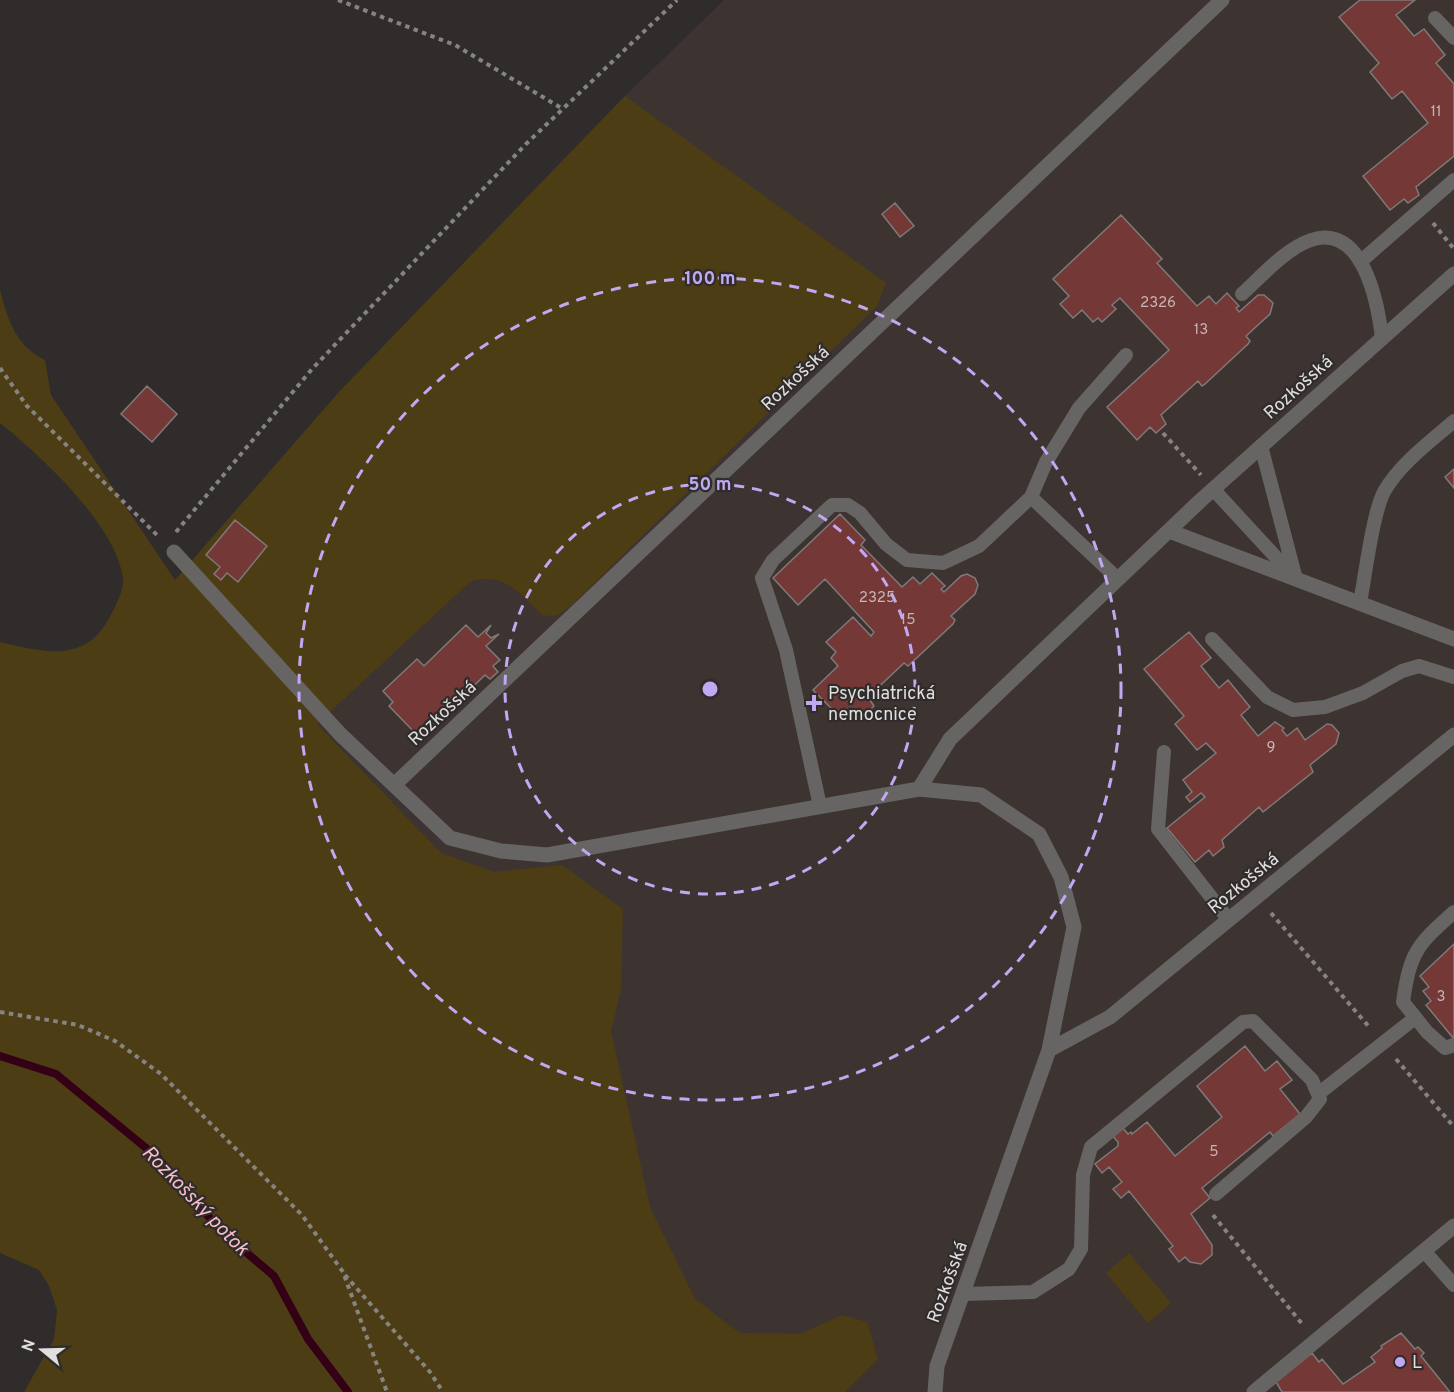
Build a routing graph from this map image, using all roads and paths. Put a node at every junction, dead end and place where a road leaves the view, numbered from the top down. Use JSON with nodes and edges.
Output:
{"nodes":[{"id":1,"x":339,"y":0,"type":"edge"},
{"id":2,"x":677,"y":0,"type":"edge"},
{"id":3,"x":1222,"y":0,"type":"edge"},
{"id":4,"x":1435,"y":18,"type":"dead end"},
{"id":5,"x":1454,"y":38,"type":"edge"},
{"id":6,"x":563,"y":109,"type":"junction"},
{"id":7,"x":1454,"y":180,"type":"edge"},
{"id":8,"x":1421,"y":208,"type":"junction"},
{"id":9,"x":1454,"y":249,"type":"edge"},
{"id":10,"x":1360,"y":262,"type":"junction"},
{"id":11,"x":1454,"y":274,"type":"edge"},
{"id":12,"x":1242,"y":294,"type":"dead end"},
{"id":13,"x":1382,"y":338,"type":"junction"},
{"id":14,"x":1126,"y":355,"type":"dead end"},
{"id":15,"x":0,"y":368,"type":"edge"},
{"id":16,"x":1454,"y":421,"type":"edge"},
{"id":17,"x":1163,"y":433,"type":"dead end"},
{"id":18,"x":1261,"y":446,"type":"junction"},
{"id":19,"x":1213,"y":489,"type":"junction"},
{"id":20,"x":1031,"y":497,"type":"junction"},
{"id":21,"x":1169,"y":531,"type":"junction"},
{"id":22,"x":170,"y":548,"type":"junction"},
{"id":23,"x":1118,"y":579,"type":"junction"},
{"id":24,"x":1296,"y":579,"type":"junction"},
{"id":25,"x":1360,"y":603,"type":"junction"},
{"id":26,"x":1212,"y":639,"type":"dead end"},
{"id":27,"x":1454,"y":639,"type":"edge"},
{"id":28,"x":1454,"y":676,"type":"edge"},
{"id":29,"x":1454,"y":735,"type":"edge"},
{"id":30,"x":1164,"y":752,"type":"dead end"},
{"id":31,"x":394,"y":785,"type":"junction"},
{"id":32,"x":919,"y":789,"type":"junction"},
{"id":33,"x":820,"y":806,"type":"junction"},
{"id":34,"x":1257,"y":896,"type":"junction"},
{"id":35,"x":1454,"y":912,"type":"edge"},
{"id":36,"x":1229,"y":920,"type":"junction"},
{"id":37,"x":0,"y":1012,"type":"edge"},
{"id":38,"x":1415,"y":1018,"type":"junction"},
{"id":39,"x":1383,"y":1044,"type":"junction"},
{"id":40,"x":1454,"y":1046,"type":"edge"},
{"id":41,"x":1049,"y":1050,"type":"junction"},
{"id":42,"x":1318,"y":1094,"type":"junction"},
{"id":43,"x":1454,"y":1127,"type":"edge"},
{"id":44,"x":1216,"y":1194,"type":"joint"},
{"id":45,"x":1454,"y":1226,"type":"edge"},
{"id":46,"x":1424,"y":1251,"type":"junction"},
{"id":47,"x":343,"y":1272,"type":"junction"},
{"id":48,"x":1452,"y":1279,"type":"edge"},
{"id":49,"x":963,"y":1293,"type":"junction"},
{"id":50,"x":1316,"y":1341,"type":"junction"},
{"id":51,"x":387,"y":1392,"type":"edge"},
{"id":52,"x":443,"y":1392,"type":"edge"},
{"id":53,"x":935,"y":1392,"type":"edge"},
{"id":54,"x":1254,"y":1392,"type":"edge"}],
"edges":[{"from":1,"to":6,"type":"path"},
{"from":2,"to":6,"type":"path"},
{"from":3,"to":31,"type":"street","name":"Rozkošská"},
{"from":4,"to":5,"type":"lane"},
{"from":6,"to":22,"type":"path"},
{"from":7,"to":8,"type":"lane"},
{"from":8,"to":9,"type":"path"},
{"from":8,"to":10,"type":"lane"},
{"from":10,"to":12,"type":"lane"},
{"from":10,"to":13,"type":"lane"},
{"from":11,"to":13,"type":"street","name":"Rozkošská"},
{"from":13,"to":18,"type":"street","name":"Rozkošská"},
{"from":14,"to":20,"type":"lane"},
{"from":15,"to":22,"type":"path"},
{"from":16,"to":25,"type":"lane"},
{"from":17,"to":19,"type":"path"},
{"from":18,"to":19,"type":"street","name":"Rozkošská"},
{"from":18,"to":24,"type":"lane"},
{"from":19,"to":21,"type":"street","name":"Rozkošská"},
{"from":19,"to":24,"type":"lane"},
{"from":20,"to":23,"type":"lane"},
{"from":20,"to":33,"type":"lane"},
{"from":21,"to":23,"type":"street","name":"Rozkošská"},
{"from":21,"to":24,"type":"street"},
{"from":22,"to":31,"type":"street","name":"Rozkošská"},
{"from":23,"to":32,"type":"street","name":"Rozkošská"},
{"from":24,"to":25,"type":"street"},
{"from":25,"to":27,"type":"street"},
{"from":26,"to":28,"type":"lane"},
{"from":29,"to":34,"type":"street","name":"Rozkošská"},
{"from":30,"to":36,"type":"lane"},
{"from":31,"to":33,"type":"street","name":"Rozkošská"},
{"from":32,"to":33,"type":"street","name":"Rozkošská"},
{"from":32,"to":41,"type":"street","name":"Rozkošská"},
{"from":34,"to":36,"type":"street","name":"Rozkošská"},
{"from":34,"to":39,"type":"path"},
{"from":35,"to":38,"type":"lane"},
{"from":36,"to":41,"type":"street","name":"Rozkošská"},
{"from":37,"to":47,"type":"path"},
{"from":38,"to":39,"type":"lane"},
{"from":38,"to":40,"type":"lane"},
{"from":39,"to":42,"type":"lane"},
{"from":39,"to":43,"type":"path"},
{"from":41,"to":49,"type":"street","name":"Rozkošská"},
{"from":42,"to":44,"type":"lane"},
{"from":42,"to":49,"type":"lane"},
{"from":44,"to":50,"type":"path"},
{"from":45,"to":46,"type":"street"},
{"from":46,"to":48,"type":"lane"},
{"from":46,"to":50,"type":"street"},
{"from":47,"to":51,"type":"path"},
{"from":47,"to":52,"type":"path"},
{"from":49,"to":53,"type":"street","name":"Rozkošská"},
{"from":50,"to":54,"type":"street"}]}
